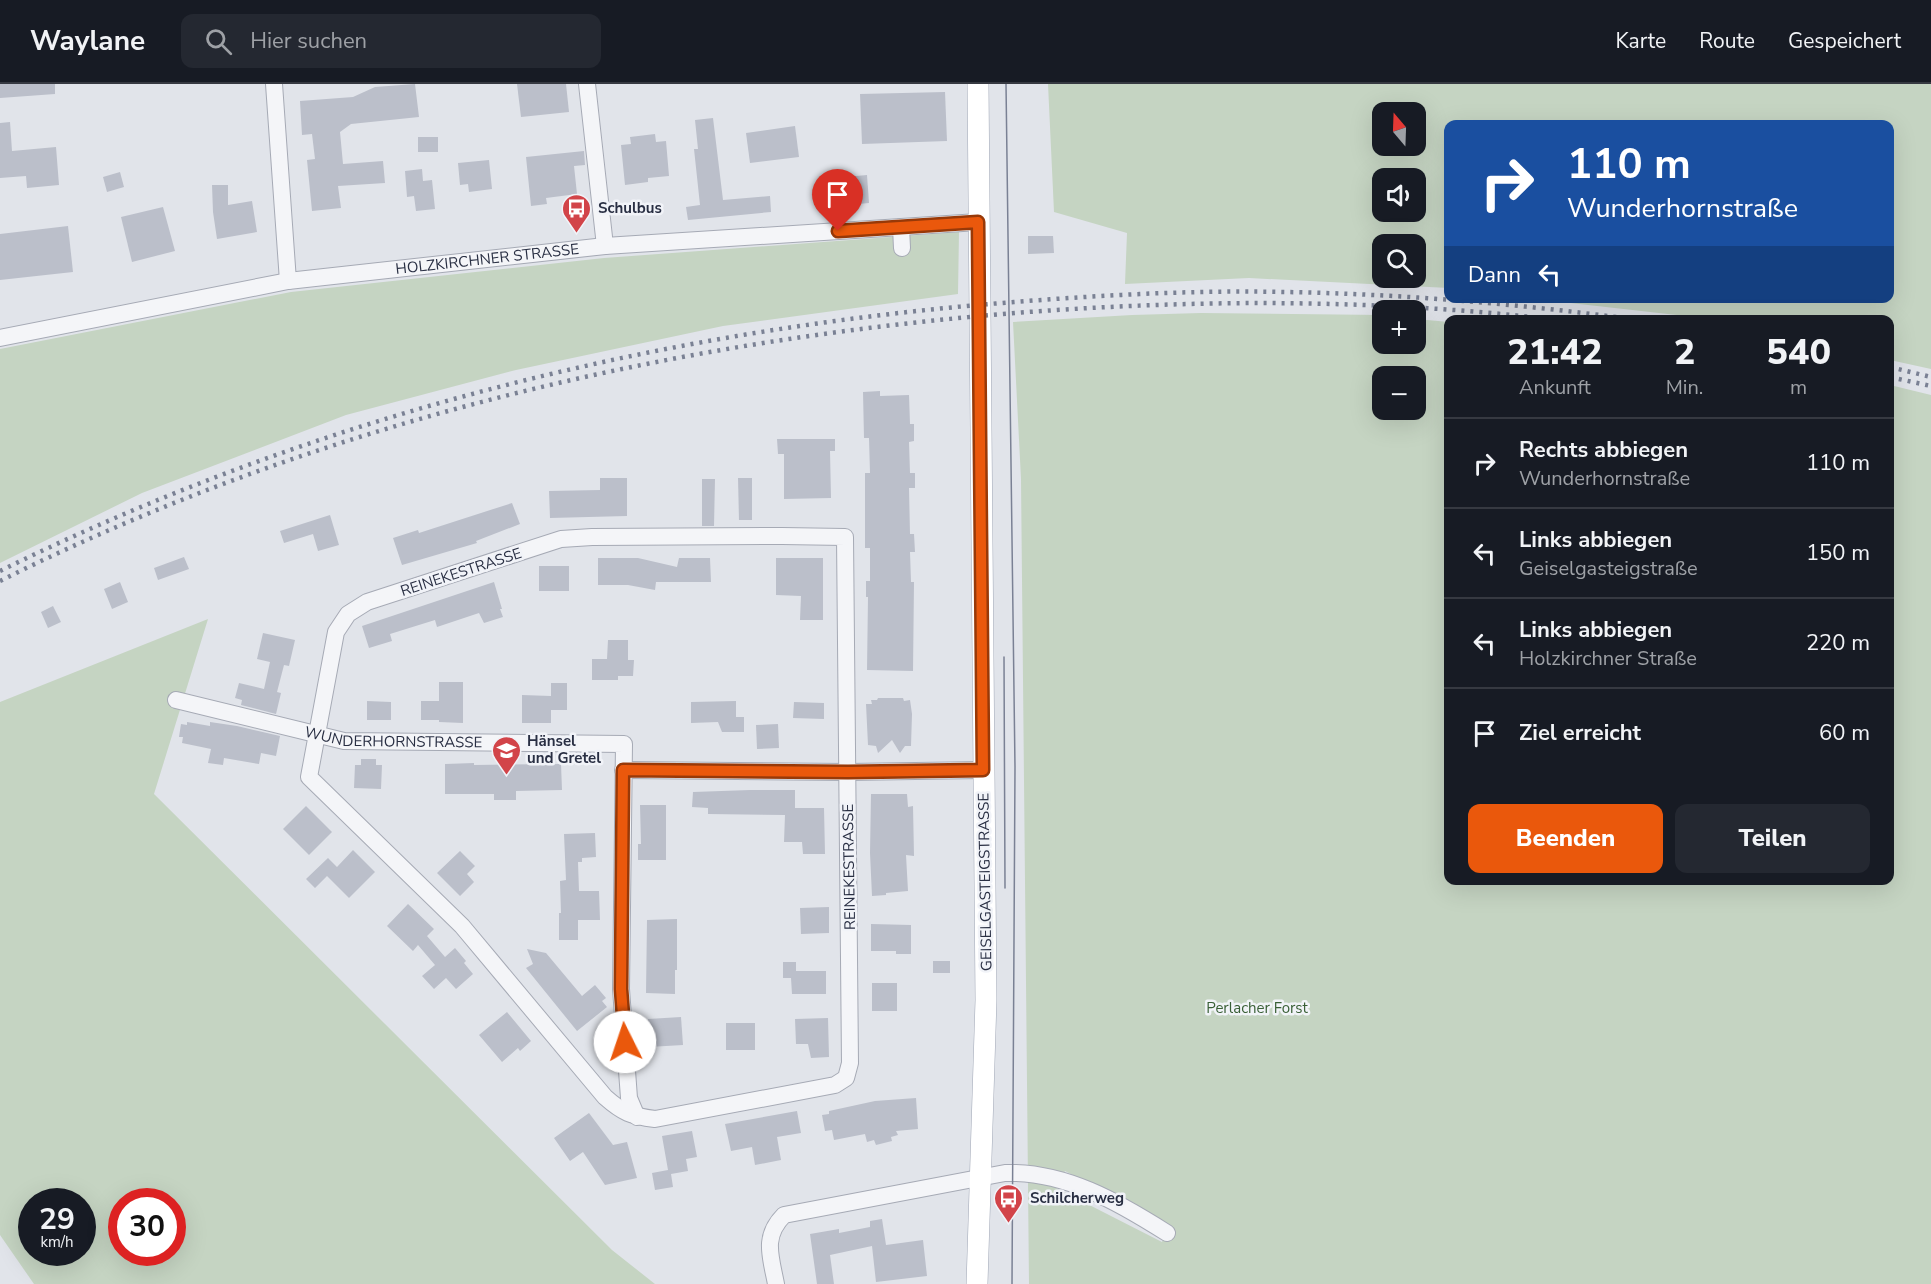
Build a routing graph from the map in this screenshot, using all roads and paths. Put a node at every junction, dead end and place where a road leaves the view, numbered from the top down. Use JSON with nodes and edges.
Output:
{"nodes":[{"id":1,"x":274,"y":84,"type":"edge"},
{"id":2,"x":588,"y":84,"type":"edge"},
{"id":3,"x":978,"y":84,"type":"edge"},
{"id":4,"x":978,"y":222,"type":"junction"},
{"id":5,"x":901,"y":227,"type":"junction"},
{"id":6,"x":605,"y":246,"type":"junction"},
{"id":7,"x":902,"y":249,"type":"dead end"},
{"id":8,"x":288,"y":281,"type":"junction"},
{"id":9,"x":0,"y":338,"type":"edge"},
{"id":10,"x":176,"y":700,"type":"dead end"},
{"id":11,"x":317,"y":735,"type":"junction"},
{"id":12,"x":623,"y":770,"type":"junction"},
{"id":13,"x":983,"y":770,"type":"junction"},
{"id":14,"x":848,"y":772,"type":"junction"},
{"id":15,"x":638,"y":1117,"type":"junction"},
{"id":16,"x":981,"y":1177,"type":"junction"},
{"id":17,"x":1167,"y":1233,"type":"dead end"},
{"id":18,"x":776,"y":1284,"type":"edge"},
{"id":19,"x":977,"y":1284,"type":"edge"}],
"edges":[{"from":1,"to":8,"type":"street"},
{"from":2,"to":6,"type":"street"},
{"from":3,"to":4,"type":"main road","name":"GEISELGASTEIGSTRASSE"},
{"from":4,"to":5,"type":"street","name":"HOLZKIRCHNER STRASSE"},
{"from":4,"to":13,"type":"main road","name":"GEISELGASTEIGSTRASSE"},
{"from":5,"to":6,"type":"street","name":"HOLZKIRCHNER STRASSE"},
{"from":5,"to":7,"type":"street"},
{"from":6,"to":8,"type":"street","name":"HOLZKIRCHNER STRASSE"},
{"from":8,"to":9,"type":"street","name":"HOLZKIRCHNER STRASSE"},
{"from":10,"to":11,"type":"street","name":"WUNDERHORNSTRASSE"},
{"from":11,"to":12,"type":"street","name":"WUNDERHORNSTRASSE"},
{"from":11,"to":14,"type":"street","name":"REINEKESTRASSE"},
{"from":11,"to":15,"type":"street","name":"REINEKESTRASSE"},
{"from":12,"to":14,"type":"street"},
{"from":12,"to":15,"type":"street"},
{"from":13,"to":14,"type":"street"},
{"from":13,"to":16,"type":"main road","name":"GEISELGASTEIGSTRASSE"},
{"from":14,"to":15,"type":"street","name":"REINEKESTRASSE"},
{"from":16,"to":17,"type":"street"},
{"from":16,"to":18,"type":"street"},
{"from":16,"to":19,"type":"main road","name":"GEISELGASTEIGSTRASSE"}]}
